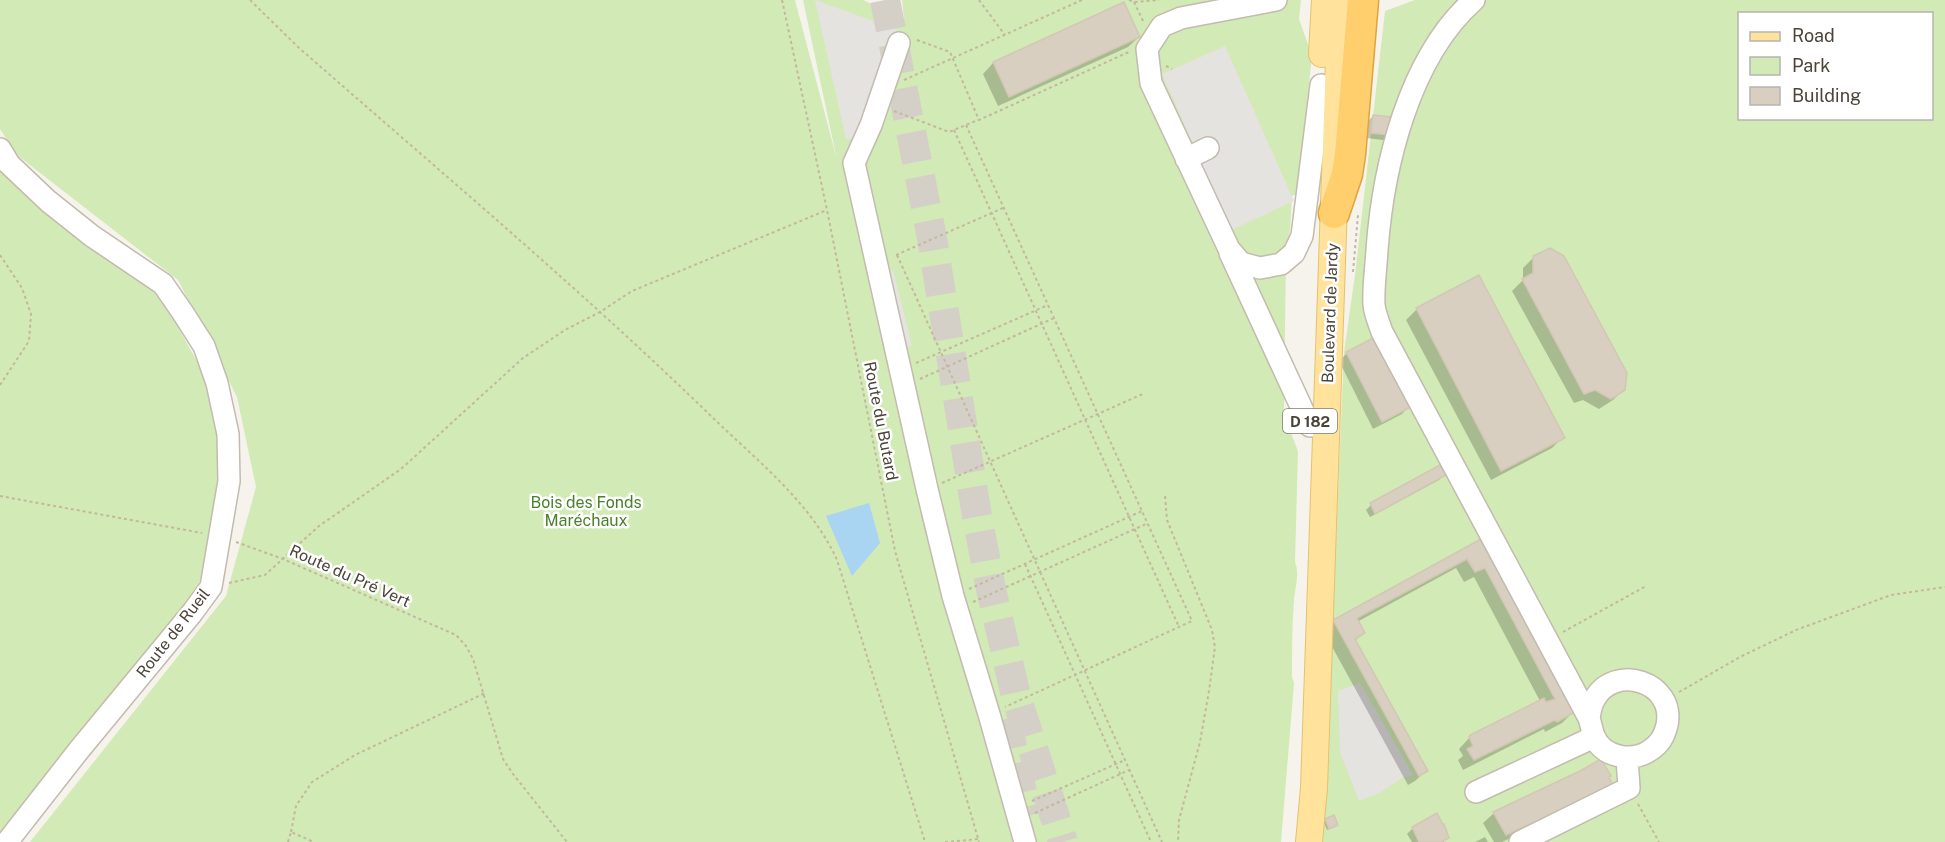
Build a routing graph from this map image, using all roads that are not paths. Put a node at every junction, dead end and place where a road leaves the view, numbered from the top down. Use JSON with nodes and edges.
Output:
{"nodes":[{"id":1,"x":1276,"y":0,"type":"edge"},
{"id":2,"x":1325,"y":0,"type":"edge"},
{"id":3,"x":1343,"y":0,"type":"edge"},
{"id":4,"x":1363,"y":0,"type":"edge"},
{"id":5,"x":1474,"y":0,"type":"edge"},
{"id":6,"x":1340,"y":29,"type":"junction"},
{"id":7,"x":899,"y":43,"type":"road end"},
{"id":8,"x":1357,"y":64,"type":"junction"},
{"id":9,"x":1321,"y":85,"type":"junction"},
{"id":10,"x":1208,"y":148,"type":"dead end"},
{"id":11,"x":0,"y":150,"type":"edge"},
{"id":12,"x":1186,"y":159,"type":"junction"},
{"id":13,"x":1334,"y":213,"type":"junction"},
{"id":14,"x":1235,"y":256,"type":"junction"},
{"id":15,"x":1310,"y":426,"type":"junction"},
{"id":16,"x":1592,"y":728,"type":"junction"},
{"id":17,"x":1627,"y":758,"type":"junction"},
{"id":18,"x":1476,"y":792,"type":"dead end"},
{"id":19,"x":1308,"y":840,"type":"edge"},
{"id":20,"x":7,"y":842,"type":"edge"},
{"id":21,"x":1024,"y":842,"type":"edge"},
{"id":22,"x":1520,"y":842,"type":"edge"}],
"edges":[{"from":1,"to":12,"type":"street"},
{"from":2,"to":9,"type":"main road","name":"Boulevard de Jardy","number":"D 182"},
{"from":3,"to":6,"type":"main road","name":"Boulevard de Jardy","number":"D 182"},
{"from":4,"to":8,"type":"highway"},
{"from":5,"to":16,"type":"street"},
{"from":6,"to":8,"type":"street"},
{"from":6,"to":13,"type":"main road","name":"Boulevard de Jardy","number":"D 182"},
{"from":7,"to":21,"type":"street"},
{"from":8,"to":13,"type":"highway"},
{"from":9,"to":14,"type":"street"},
{"from":9,"to":15,"type":"main road","name":"Boulevard de Jardy","number":"D 182"},
{"from":10,"to":12,"type":"street"},
{"from":11,"to":20,"type":"street","name":"Route de Rueil"},
{"from":12,"to":14,"type":"street"},
{"from":13,"to":19,"type":"main road","name":"Boulevard de Jardy","number":"D 182"},
{"from":14,"to":15,"type":"street"},
{"from":15,"to":19,"type":"main road","name":"Boulevard de Jardy","number":"D 182"},
{"from":16,"to":17,"type":"street"},
{"from":16,"to":17,"type":"street"},
{"from":16,"to":18,"type":"street"},
{"from":17,"to":22,"type":"street"}]}
